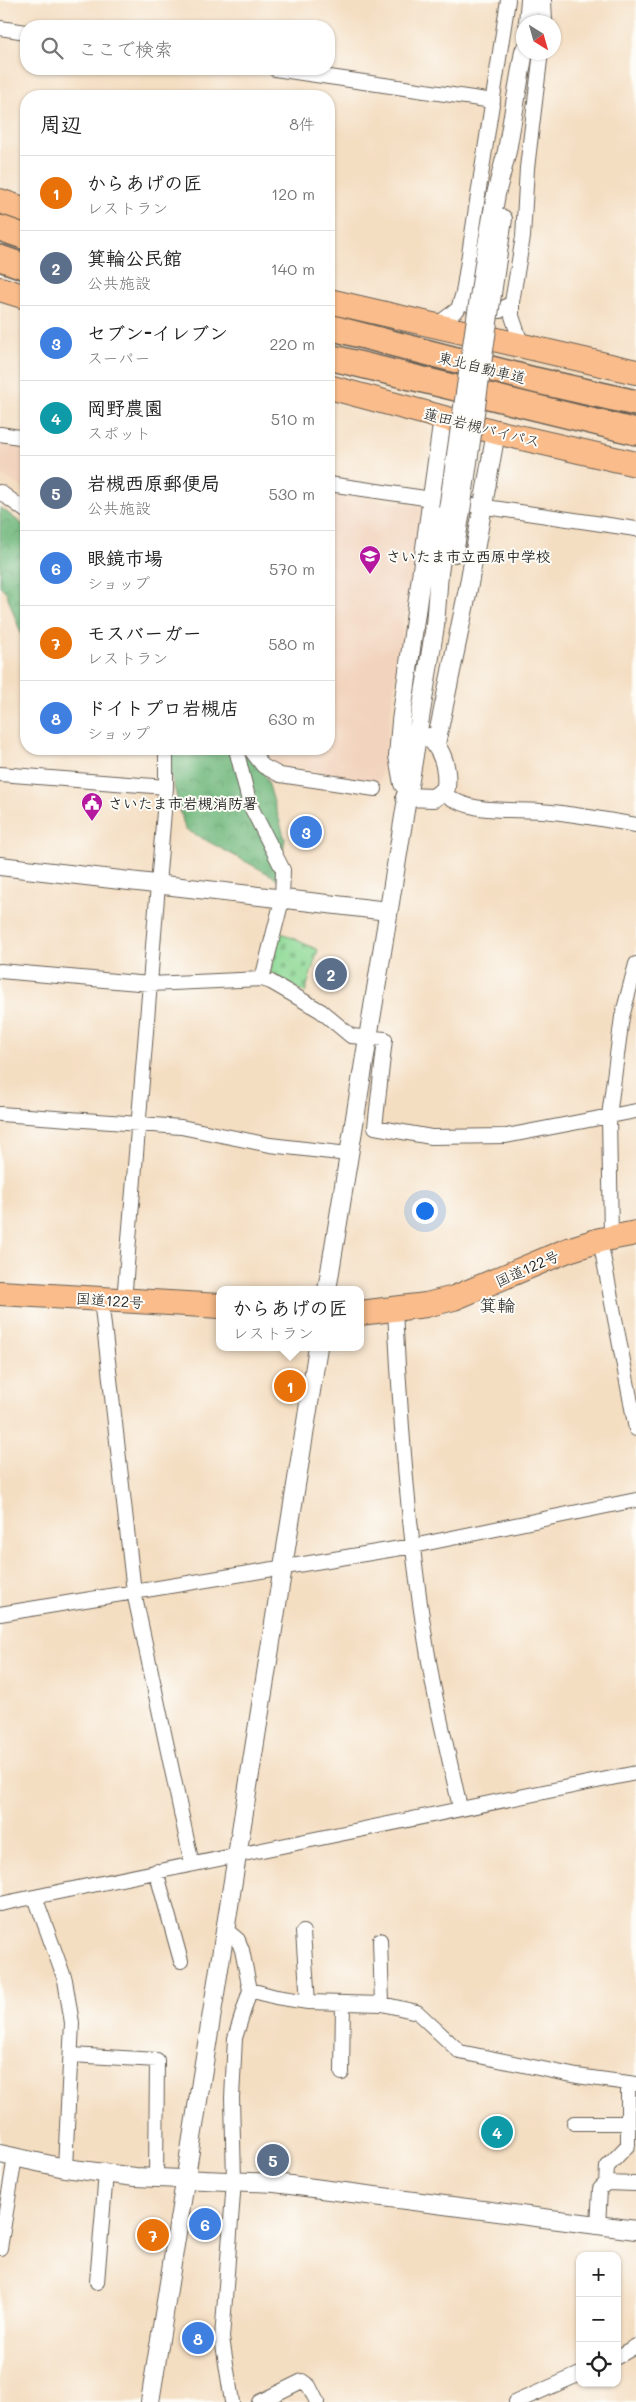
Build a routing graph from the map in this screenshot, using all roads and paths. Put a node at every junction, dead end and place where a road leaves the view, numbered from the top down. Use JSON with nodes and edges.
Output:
{"nodes":[{"id":1,"x":508,"y":0,"type":"edge"},
{"id":2,"x":530,"y":0,"type":"edge"},
{"id":3,"x":544,"y":0,"type":"edge"},
{"id":4,"x":529,"y":15,"type":"edge"},
{"id":5,"x":545,"y":15,"type":"edge"},
{"id":6,"x":0,"y":28,"type":"edge"},
{"id":7,"x":20,"y":31,"type":"edge"},
{"id":8,"x":522,"y":60,"type":"edge"},
{"id":9,"x":540,"y":60,"type":"edge"},
{"id":10,"x":316,"y":75,"type":"edge"},
{"id":11,"x":493,"y":101,"type":"junction"},
{"id":12,"x":0,"y":201,"type":"edge"},
{"id":13,"x":20,"y":208,"type":"edge"},
{"id":14,"x":0,"y":228,"type":"edge"},
{"id":15,"x":20,"y":235,"type":"edge"},
{"id":16,"x":0,"y":258,"type":"edge"},
{"id":17,"x":20,"y":265,"type":"edge"},
{"id":18,"x":0,"y":289,"type":"edge"},
{"id":19,"x":462,"y":293,"type":"junction"},
{"id":20,"x":20,"y":295,"type":"edge"},
{"id":21,"x":335,"y":302,"type":"edge"},
{"id":22,"x":512,"y":302,"type":"junction"},
{"id":23,"x":435,"y":326,"type":"junction"},
{"id":24,"x":335,"y":329,"type":"edge"},
{"id":25,"x":522,"y":346,"type":"junction"},
{"id":26,"x":335,"y":358,"type":"edge"},
{"id":27,"x":636,"y":372,"type":"edge"},
{"id":28,"x":335,"y":389,"type":"edge"},
{"id":29,"x":636,"y":403,"type":"edge"},
{"id":30,"x":444,"y":418,"type":"junction"},
{"id":31,"x":496,"y":432,"type":"junction"},
{"id":32,"x":636,"y":432,"type":"edge"},
{"id":33,"x":0,"y":434,"type":"edge"},
{"id":34,"x":20,"y":437,"type":"edge"},
{"id":35,"x":636,"y":464,"type":"edge"},
{"id":36,"x":335,"y":485,"type":"edge"},
{"id":37,"x":0,"y":492,"type":"edge"},
{"id":38,"x":433,"y":500,"type":"junction"},
{"id":39,"x":20,"y":507,"type":"edge"},
{"id":40,"x":483,"y":508,"type":"junction"},
{"id":41,"x":636,"y":529,"type":"edge"},
{"id":42,"x":417,"y":727,"type":"junction"},
{"id":43,"x":436,"y":744,"type":"junction"},
{"id":44,"x":166,"y":755,"type":"edge"},
{"id":45,"x":238,"y":755,"type":"edge"},
{"id":46,"x":255,"y":755,"type":"edge"},
{"id":47,"x":0,"y":774,"type":"edge"},
{"id":48,"x":166,"y":787,"type":"junction"},
{"id":49,"x":375,"y":788,"type":"dead end"},
{"id":50,"x":443,"y":793,"type":"junction"},
{"id":51,"x":405,"y":797,"type":"junction"},
{"id":52,"x":636,"y":825,"type":"edge"},
{"id":53,"x":0,"y":866,"type":"edge"},
{"id":54,"x":158,"y":885,"type":"junction"},
{"id":55,"x":282,"y":900,"type":"junction"},
{"id":56,"x":388,"y":910,"type":"junction"},
{"id":57,"x":636,"y":964,"type":"edge"},
{"id":58,"x":0,"y":971,"type":"edge"},
{"id":59,"x":262,"y":979,"type":"junction"},
{"id":60,"x":150,"y":984,"type":"junction"},
{"id":61,"x":367,"y":1038,"type":"junction"},
{"id":62,"x":636,"y":1111,"type":"edge"},
{"id":63,"x":0,"y":1114,"type":"edge"},
{"id":64,"x":609,"y":1116,"type":"junction"},
{"id":65,"x":140,"y":1125,"type":"junction"},
{"id":66,"x":348,"y":1154,"type":"junction"},
{"id":67,"x":636,"y":1233,"type":"edge"},
{"id":68,"x":606,"y":1239,"type":"junction"},
{"id":69,"x":328,"y":1286,"type":"edge"},
{"id":70,"x":0,"y":1293,"type":"edge"},
{"id":71,"x":101,"y":1299,"type":"junction"},
{"id":72,"x":124,"y":1301,"type":"junction"},
{"id":73,"x":216,"y":1306,"type":"edge"},
{"id":74,"x":395,"y":1310,"type":"junction"},
{"id":75,"x":364,"y":1313,"type":"edge"},
{"id":76,"x":317,"y":1351,"type":"edge"},
{"id":77,"x":636,"y":1429,"type":"edge"},
{"id":78,"x":636,"y":1500,"type":"edge"},
{"id":79,"x":413,"y":1546,"type":"junction"},
{"id":80,"x":284,"y":1567,"type":"junction"},
{"id":81,"x":134,"y":1592,"type":"junction"},
{"id":82,"x":0,"y":1614,"type":"edge"},
{"id":83,"x":636,"y":1773,"type":"edge"},
{"id":84,"x":460,"y":1808,"type":"junction"},
{"id":85,"x":238,"y":1854,"type":"junction"},
{"id":86,"x":192,"y":1864,"type":"junction"},
{"id":87,"x":156,"y":1871,"type":"junction"},
{"id":88,"x":35,"y":1897,"type":"junction"},
{"id":89,"x":0,"y":1904,"type":"edge"},
{"id":90,"x":226,"y":1930,"type":"junction"},
{"id":91,"x":303,"y":1932,"type":"dead end"},
{"id":92,"x":380,"y":1940,"type":"dead end"},
{"id":93,"x":181,"y":1961,"type":"dead end"},
{"id":94,"x":250,"y":1990,"type":"junction"},
{"id":95,"x":308,"y":2002,"type":"junction"},
{"id":96,"x":343,"y":2003,"type":"junction"},
{"id":97,"x":382,"y":2004,"type":"junction"},
{"id":98,"x":72,"y":2056,"type":"junction"},
{"id":99,"x":342,"y":2073,"type":"dead end"},
{"id":100,"x":632,"y":2084,"type":"edge"},
{"id":101,"x":628,"y":2122,"type":"junction"},
{"id":102,"x":574,"y":2123,"type":"dead end"},
{"id":103,"x":632,"y":2145,"type":"edge"},
{"id":104,"x":8,"y":2155,"type":"edge"},
{"id":105,"x":65,"y":2168,"type":"junction"},
{"id":106,"x":106,"y":2173,"type":"junction"},
{"id":107,"x":156,"y":2179,"type":"junction"},
{"id":108,"x":184,"y":2180,"type":"junction"},
{"id":109,"x":234,"y":2181,"type":"junction"},
{"id":110,"x":606,"y":2183,"type":"junction"},
{"id":111,"x":636,"y":2184,"type":"edge"},
{"id":112,"x":598,"y":2226,"type":"junction"},
{"id":113,"x":636,"y":2230,"type":"edge"},
{"id":114,"x":0,"y":2248,"type":"edge"},
{"id":115,"x":97,"y":2282,"type":"dead end"},
{"id":116,"x":636,"y":2346,"type":"edge"},
{"id":117,"x":621,"y":2355,"type":"edge"},
{"id":118,"x":576,"y":2376,"type":"edge"},
{"id":119,"x":150,"y":2402,"type":"edge"},
{"id":120,"x":232,"y":2402,"type":"edge"},
{"id":121,"x":259,"y":2402,"type":"edge"},
{"id":122,"x":317,"y":2402,"type":"edge"},
{"id":123,"x":516,"y":2402,"type":"edge"}],
"edges":[{"from":1,"to":11,"type":"street"},
{"from":2,"to":4,"type":"street"},
{"from":3,"to":5,"type":"street"},
{"from":6,"to":7,"type":"street"},
{"from":8,"to":42,"type":"street","bridge":true},
{"from":9,"to":22,"type":"street"},
{"from":10,"to":11,"type":"street"},
{"from":11,"to":19,"type":"street"},
{"from":12,"to":13,"type":"highway"},
{"from":14,"to":15,"type":"highway"},
{"from":16,"to":17,"type":"highway"},
{"from":18,"to":20,"type":"highway"},
{"from":19,"to":22,"type":"street"},
{"from":19,"to":23,"type":"street"},
{"from":21,"to":23,"type":"highway"},
{"from":22,"to":25,"type":"street"},
{"from":23,"to":25,"type":"highway"},
{"from":24,"to":29,"type":"highway","name":"東北自動車道"},
{"from":25,"to":27,"type":"highway"},
{"from":26,"to":32,"type":"highway","name":"東北自動車道"},
{"from":28,"to":30,"type":"highway","name":"蓮田岩槻バイパス"},
{"from":30,"to":31,"type":"highway","name":"蓮田岩槻バイパス"},
{"from":30,"to":38,"type":"street"},
{"from":31,"to":35,"type":"highway","name":"蓮田岩槻バイパス"},
{"from":31,"to":40,"type":"street"},
{"from":33,"to":34,"type":"street"},
{"from":36,"to":38,"type":"street"},
{"from":37,"to":39,"type":"street"},
{"from":38,"to":40,"type":"street"},
{"from":38,"to":51,"type":"street"},
{"from":40,"to":41,"type":"street"},
{"from":40,"to":43,"type":"street"},
{"from":42,"to":43,"type":"street"},
{"from":42,"to":51,"type":"street"},
{"from":43,"to":50,"type":"street"},
{"from":44,"to":48,"type":"street"},
{"from":45,"to":55,"type":"street"},
{"from":46,"to":49,"type":"street"},
{"from":47,"to":48,"type":"street"},
{"from":48,"to":54,"type":"street"},
{"from":50,"to":51,"type":"street"},
{"from":50,"to":52,"type":"street"},
{"from":51,"to":56,"type":"street"},
{"from":53,"to":54,"type":"street"},
{"from":54,"to":55,"type":"street"},
{"from":54,"to":60,"type":"street"},
{"from":55,"to":56,"type":"street"},
{"from":55,"to":59,"type":"street"},
{"from":56,"to":61,"type":"street"},
{"from":57,"to":64,"type":"street"},
{"from":58,"to":60,"type":"street"},
{"from":59,"to":60,"type":"street"},
{"from":59,"to":61,"type":"street"},
{"from":60,"to":65,"type":"street"},
{"from":61,"to":64,"type":"street"},
{"from":61,"to":66,"type":"street"},
{"from":62,"to":64,"type":"street"},
{"from":63,"to":65,"type":"street"},
{"from":64,"to":68,"type":"street"},
{"from":65,"to":66,"type":"street"},
{"from":65,"to":72,"type":"street"},
{"from":66,"to":69,"type":"street"},
{"from":67,"to":68,"type":"highway","name":"国道122号"},
{"from":68,"to":74,"type":"highway","name":"国道122号"},
{"from":68,"to":77,"type":"street"},
{"from":70,"to":71,"type":"highway","name":"国道122号"},
{"from":71,"to":72,"type":"highway","name":"国道122号"},
{"from":71,"to":81,"type":"street"},
{"from":72,"to":73,"type":"highway","name":"国道122号"},
{"from":74,"to":75,"type":"highway","name":"国道122号"},
{"from":74,"to":79,"type":"street"},
{"from":76,"to":80,"type":"street"},
{"from":78,"to":79,"type":"street"},
{"from":79,"to":80,"type":"street"},
{"from":79,"to":84,"type":"street"},
{"from":80,"to":81,"type":"street"},
{"from":80,"to":85,"type":"street"},
{"from":81,"to":82,"type":"street"},
{"from":81,"to":86,"type":"street"},
{"from":83,"to":84,"type":"street"},
{"from":84,"to":85,"type":"street"},
{"from":85,"to":86,"type":"street"},
{"from":85,"to":90,"type":"street"},
{"from":86,"to":87,"type":"street"},
{"from":87,"to":88,"type":"street"},
{"from":87,"to":93,"type":"street"},
{"from":88,"to":89,"type":"street"},
{"from":88,"to":98,"type":"street"},
{"from":90,"to":94,"type":"street"},
{"from":90,"to":108,"type":"street"},
{"from":91,"to":95,"type":"street"},
{"from":92,"to":97,"type":"street"},
{"from":94,"to":95,"type":"street"},
{"from":94,"to":109,"type":"street"},
{"from":95,"to":96,"type":"street"},
{"from":96,"to":97,"type":"street"},
{"from":96,"to":99,"type":"street"},
{"from":97,"to":100,"type":"street"},
{"from":98,"to":105,"type":"street"},
{"from":98,"to":107,"type":"street"},
{"from":100,"to":101,"type":"street"},
{"from":101,"to":102,"type":"street"},
{"from":101,"to":103,"type":"street"},
{"from":103,"to":110,"type":"street"},
{"from":104,"to":105,"type":"street"},
{"from":104,"to":114,"type":"street"},
{"from":105,"to":106,"type":"street"},
{"from":106,"to":107,"type":"street"},
{"from":106,"to":115,"type":"street"},
{"from":107,"to":108,"type":"street"},
{"from":108,"to":109,"type":"street"},
{"from":108,"to":119,"type":"street"},
{"from":109,"to":112,"type":"street"},
{"from":109,"to":120,"type":"street"},
{"from":110,"to":111,"type":"street"},
{"from":110,"to":112,"type":"street"},
{"from":112,"to":113,"type":"street"},
{"from":116,"to":117,"type":"street"},
{"from":118,"to":123,"type":"street"},
{"from":121,"to":122,"type":"street"}]}
